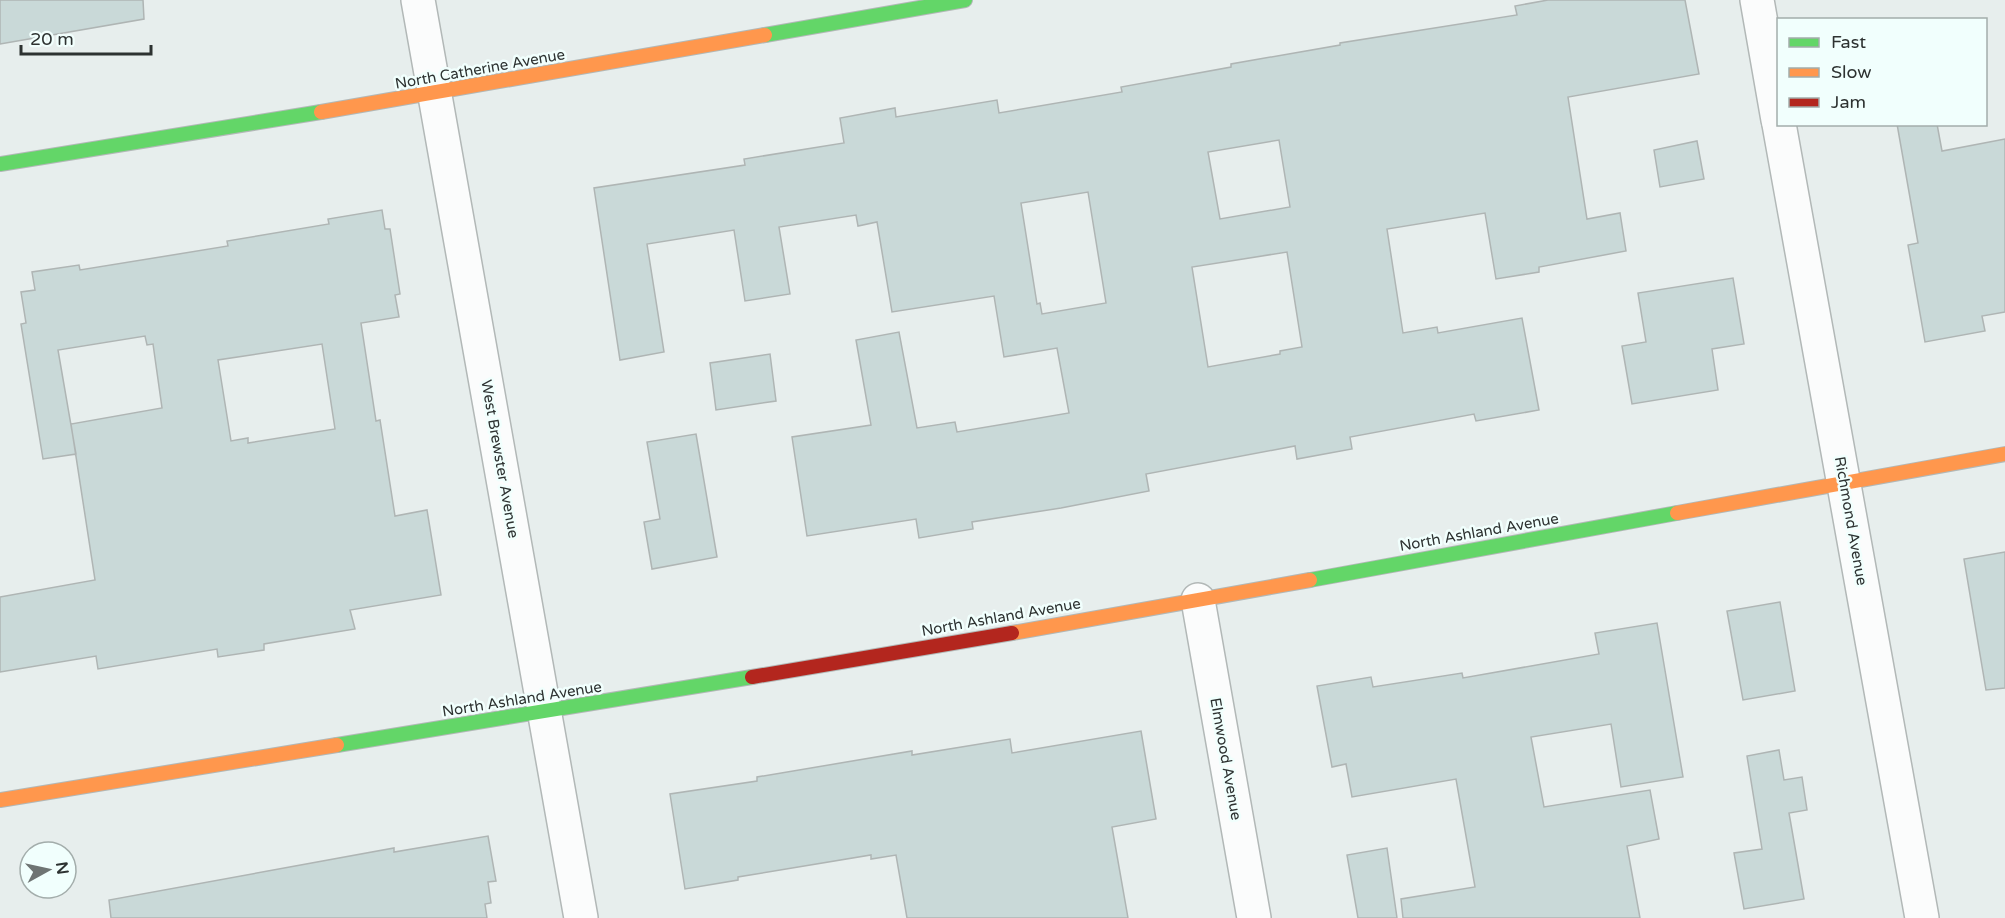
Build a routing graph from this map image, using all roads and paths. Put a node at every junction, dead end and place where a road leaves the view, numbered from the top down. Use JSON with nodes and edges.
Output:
{"nodes":[{"id":1,"x":418,"y":0,"type":"edge"},
{"id":2,"x":965,"y":0,"type":"edge"},
{"id":3,"x":1757,"y":0,"type":"edge"},
{"id":4,"x":435,"y":94,"type":"junction"},
{"id":5,"x":1777,"y":109,"type":"edge"},
{"id":6,"x":1779,"y":126,"type":"edge"},
{"id":7,"x":0,"y":165,"type":"edge"},
{"id":8,"x":2005,"y":454,"type":"edge"},
{"id":9,"x":1844,"y":481,"type":"junction"},
{"id":10,"x":1198,"y":600,"type":"junction"},
{"id":11,"x":545,"y":712,"type":"junction"},
{"id":12,"x":0,"y":800,"type":"edge"},
{"id":13,"x":581,"y":918,"type":"edge"},
{"id":14,"x":1254,"y":918,"type":"edge"},
{"id":15,"x":1922,"y":918,"type":"edge"}],
"edges":[{"from":1,"to":4,"type":"street","name":"West Brewster Avenue"},
{"from":2,"to":4,"type":"street","name":"North Catherine Avenue"},
{"from":3,"to":5,"type":"street"},
{"from":4,"to":7,"type":"street","name":"North Catherine Avenue"},
{"from":4,"to":11,"type":"street","name":"West Brewster Avenue"},
{"from":6,"to":9,"type":"street","name":"Richmond Avenue"},
{"from":8,"to":9,"type":"street","name":"North Ashland Avenue"},
{"from":9,"to":10,"type":"street","name":"North Ashland Avenue"},
{"from":9,"to":15,"type":"street","name":"Richmond Avenue"},
{"from":10,"to":11,"type":"street","name":"North Ashland Avenue"},
{"from":10,"to":14,"type":"street","name":"Elmwood Avenue"},
{"from":11,"to":12,"type":"street","name":"North Ashland Avenue"},
{"from":11,"to":13,"type":"street","name":"West Brewster Avenue"}]}
